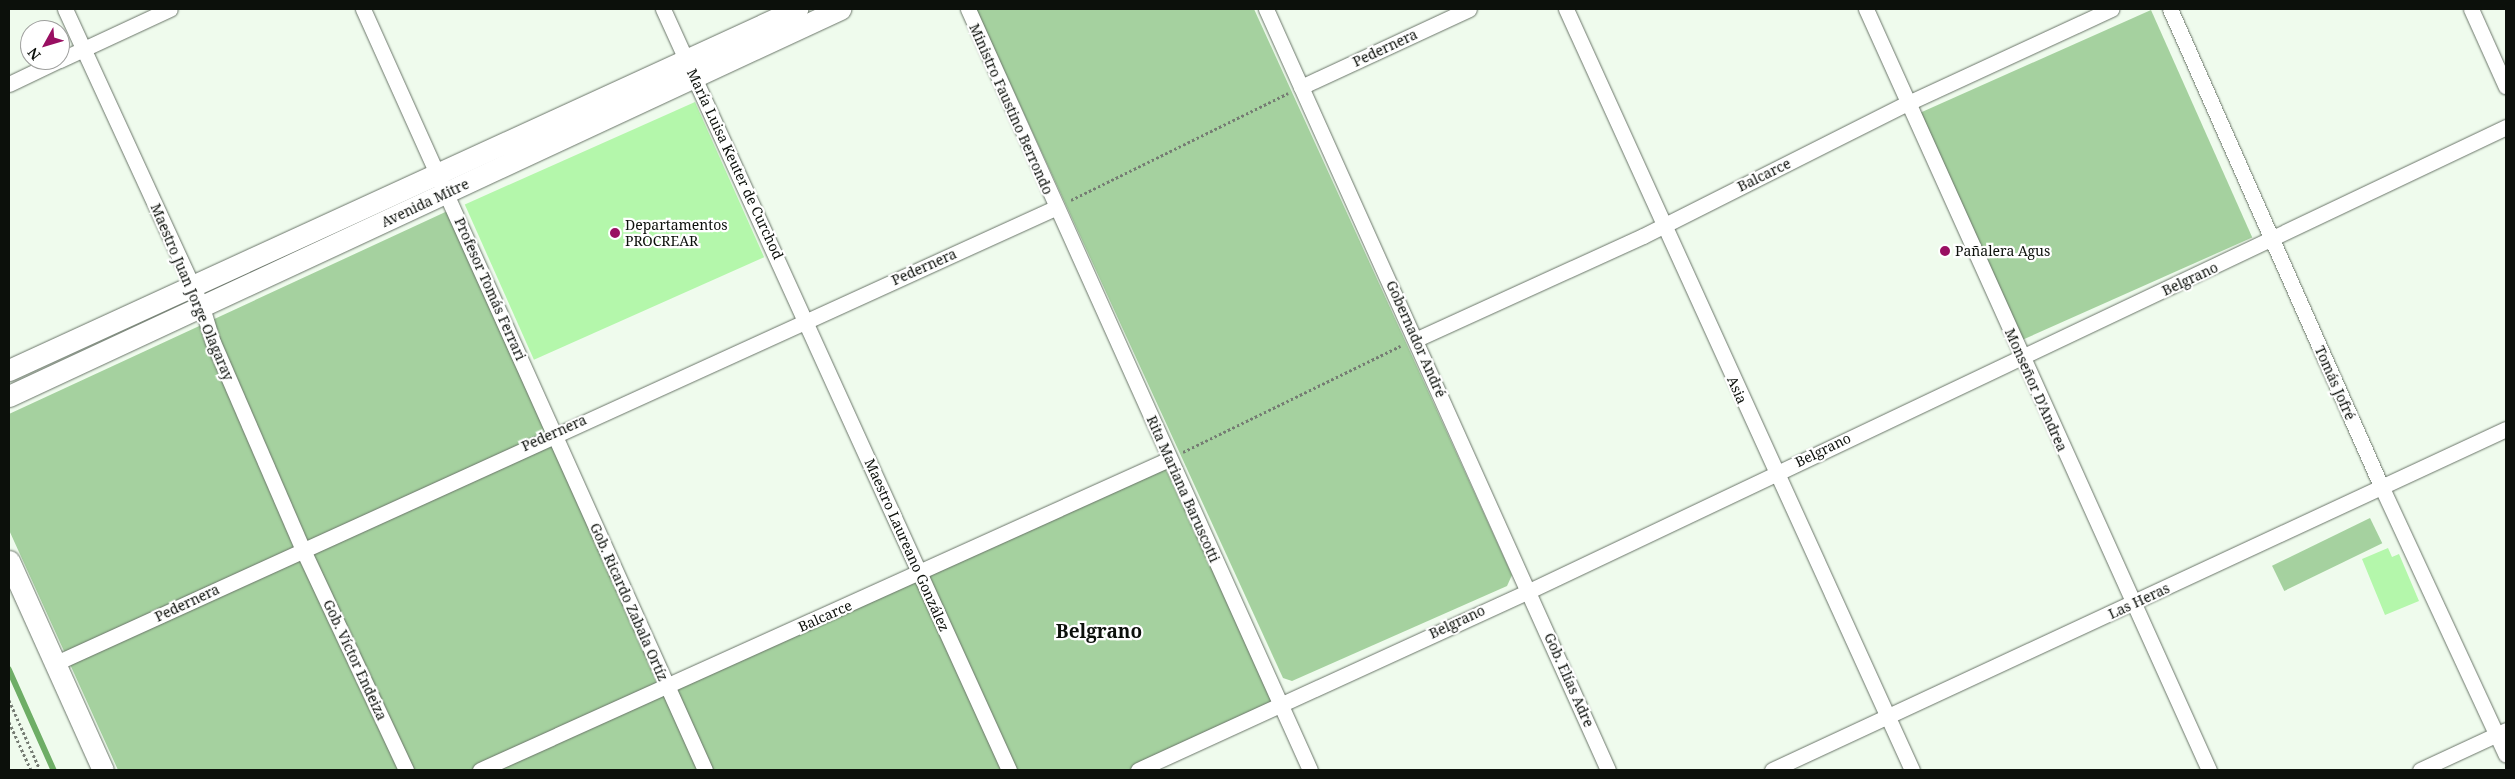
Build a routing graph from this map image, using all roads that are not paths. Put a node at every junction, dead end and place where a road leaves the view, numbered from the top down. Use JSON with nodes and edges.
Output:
{"nodes":[{"id":1,"x":66,"y":9,"type":"edge"},
{"id":2,"x":170,"y":9,"type":"edge"},
{"id":3,"x":363,"y":9,"type":"edge"},
{"id":4,"x":664,"y":9,"type":"edge"},
{"id":5,"x":797,"y":9,"type":"edge"},
{"id":6,"x":840,"y":9,"type":"edge"},
{"id":7,"x":968,"y":9,"type":"edge"},
{"id":8,"x":1266,"y":9,"type":"edge"},
{"id":9,"x":1469,"y":9,"type":"edge"},
{"id":10,"x":1566,"y":9,"type":"edge"},
{"id":11,"x":1866,"y":9,"type":"edge"},
{"id":12,"x":2111,"y":9,"type":"edge"},
{"id":13,"x":2170,"y":9,"type":"edge"},
{"id":14,"x":2471,"y":9,"type":"edge"},
{"id":15,"x":84,"y":48,"type":"junction"},
{"id":16,"x":70,"y":55,"type":"edge"},
{"id":17,"x":691,"y":68,"type":"junction"},
{"id":18,"x":39,"y":70,"type":"edge"},
{"id":19,"x":9,"y":84,"type":"edge"},
{"id":20,"x":1301,"y":87,"type":"junction"},
{"id":21,"x":2506,"y":87,"type":"edge"},
{"id":22,"x":1908,"y":103,"type":"junction"},
{"id":23,"x":2506,"y":127,"type":"edge"},
{"id":24,"x":443,"y":183,"type":"junction"},
{"id":25,"x":1055,"y":208,"type":"junction"},
{"id":26,"x":1663,"y":225,"type":"junction"},
{"id":27,"x":2272,"y":241,"type":"junction"},
{"id":28,"x":192,"y":286,"type":"junction"},
{"id":29,"x":202,"y":307,"type":"junction"},
{"id":30,"x":806,"y":320,"type":"junction"},
{"id":31,"x":1416,"y":339,"type":"junction"},
{"id":32,"x":2021,"y":356,"type":"junction"},
{"id":33,"x":9,"y":370,"type":"edge"},
{"id":34,"x":9,"y":396,"type":"edge"},
{"id":35,"x":2506,"y":430,"type":"edge"},
{"id":36,"x":554,"y":433,"type":"junction"},
{"id":37,"x":1169,"y":459,"type":"junction"},
{"id":38,"x":1775,"y":473,"type":"junction"},
{"id":39,"x":2382,"y":488,"type":"junction"},
{"id":40,"x":303,"y":550,"type":"junction"},
{"id":41,"x":9,"y":561,"type":"edge"},
{"id":42,"x":919,"y":574,"type":"junction"},
{"id":43,"x":1529,"y":591,"type":"junction"},
{"id":44,"x":2133,"y":604,"type":"junction"},
{"id":45,"x":56,"y":663,"type":"junction"},
{"id":46,"x":667,"y":686,"type":"junction"},
{"id":47,"x":1280,"y":704,"type":"junction"},
{"id":48,"x":1887,"y":716,"type":"junction"},
{"id":49,"x":2501,"y":732,"type":"edge"},
{"id":50,"x":2506,"y":755,"type":"edge"},
{"id":51,"x":103,"y":770,"type":"edge"},
{"id":52,"x":406,"y":770,"type":"edge"},
{"id":53,"x":480,"y":770,"type":"edge"},
{"id":54,"x":705,"y":770,"type":"edge"},
{"id":55,"x":1009,"y":770,"type":"edge"},
{"id":56,"x":1138,"y":770,"type":"edge"},
{"id":57,"x":1310,"y":770,"type":"edge"},
{"id":58,"x":1608,"y":770,"type":"edge"},
{"id":59,"x":1772,"y":770,"type":"edge"},
{"id":60,"x":1912,"y":770,"type":"edge"},
{"id":61,"x":2209,"y":770,"type":"edge"},
{"id":62,"x":2420,"y":770,"type":"edge"}],
"edges":[{"from":1,"to":15,"type":"street","name":"Maestro Juan Jorge Olagaray"},
{"from":2,"to":15,"type":"street"},
{"from":3,"to":24,"type":"street","name":"Profesor Tomás Ferrari"},
{"from":4,"to":17,"type":"street","name":"María Luisa Keuter de Curchod"},
{"from":5,"to":17,"type":"main road","name":"Avenida Mitre"},
{"from":6,"to":17,"type":"main road","name":"Avenida Mitre"},
{"from":7,"to":25,"type":"street","name":"Ministro Faustino Berrondo"},
{"from":8,"to":20,"type":"street","name":"Gobernador André"},
{"from":9,"to":20,"type":"street","name":"Pedernera"},
{"from":10,"to":26,"type":"street","name":"Asia"},
{"from":11,"to":22,"type":"street","name":"Monseñor D'Andrea"},
{"from":12,"to":22,"type":"street","name":"Balcarce"},
{"from":13,"to":27,"type":"street","name":"Tomás Jofré"},
{"from":14,"to":21,"type":"street"},
{"from":15,"to":16,"type":"street"},
{"from":15,"to":28,"type":"street","name":"Maestro Juan Jorge Olagaray"},
{"from":17,"to":24,"type":"main road","name":"Avenida Mitre"},
{"from":17,"to":30,"type":"street","name":"María Luisa Keuter de Curchod"},
{"from":18,"to":19,"type":"street"},
{"from":20,"to":31,"type":"street","name":"Gobernador André"},
{"from":22,"to":26,"type":"street","name":"Balcarce"},
{"from":22,"to":32,"type":"street","name":"Monseñor D'Andrea"},
{"from":23,"to":27,"type":"street","name":"Belgrano"},
{"from":24,"to":28,"type":"main road","name":"Avenida Mitre"},
{"from":24,"to":29,"type":"main road","name":"Avenida Mitre"},
{"from":24,"to":36,"type":"street","name":"Profesor Tomás Ferrari"},
{"from":25,"to":30,"type":"street","name":"Pedernera"},
{"from":25,"to":37,"type":"street","name":"Rita Mariana Baruscotti"},
{"from":26,"to":31,"type":"street","name":"Balcarce"},
{"from":26,"to":38,"type":"street","name":"Asia"},
{"from":27,"to":32,"type":"street","name":"Belgrano"},
{"from":27,"to":39,"type":"street","name":"Tomás Jofré"},
{"from":28,"to":29,"type":"street","name":"Maestro Juan Jorge Olagaray"},
{"from":28,"to":33,"type":"main road","name":"Avenida Mitre"},
{"from":29,"to":34,"type":"main road","name":"Avenida Mitre"},
{"from":29,"to":40,"type":"street","name":"Maestro Juan Jorge Olagaray"},
{"from":30,"to":36,"type":"street","name":"Pedernera"},
{"from":30,"to":42,"type":"street","name":"Maestro Laureano González"},
{"from":31,"to":43,"type":"street","name":"Gobernador André"},
{"from":32,"to":38,"type":"street","name":"Belgrano"},
{"from":32,"to":44,"type":"street","name":"Monseñor D'Andrea"},
{"from":35,"to":39,"type":"street","name":"Las Heras"},
{"from":36,"to":40,"type":"street","name":"Pedernera"},
{"from":36,"to":46,"type":"street","name":"Gob. Ricardo Zabala Ortíz"},
{"from":37,"to":42,"type":"street","name":"Balcarce"},
{"from":37,"to":47,"type":"street","name":"Rita Mariana Baruscotti"},
{"from":38,"to":43,"type":"street","name":"Belgrano"},
{"from":38,"to":48,"type":"street","name":"Asia"},
{"from":39,"to":44,"type":"street","name":"Las Heras"},
{"from":39,"to":49,"type":"street","name":"Tomás Jofré"},
{"from":40,"to":45,"type":"street","name":"Pedernera"},
{"from":40,"to":52,"type":"street","name":"Gob. Víctor Endeiza"},
{"from":41,"to":45,"type":"main road"},
{"from":42,"to":46,"type":"street","name":"Balcarce"},
{"from":42,"to":55,"type":"street","name":"Maestro Laureano González"},
{"from":43,"to":47,"type":"street","name":"Belgrano"},
{"from":43,"to":58,"type":"street","name":"Gob. Elías Adre"},
{"from":44,"to":48,"type":"street","name":"Las Heras"},
{"from":44,"to":61,"type":"street","name":"Monseñor D'Andrea"},
{"from":45,"to":51,"type":"main road"},
{"from":46,"to":53,"type":"street","name":"Balcarce"},
{"from":46,"to":54,"type":"street","name":"Gob. Ricardo Zabala Ortíz"},
{"from":47,"to":56,"type":"street","name":"Belgrano"},
{"from":47,"to":57,"type":"street","name":"Rita Mariana Baruscotti"},
{"from":48,"to":59,"type":"street","name":"Las Heras"},
{"from":48,"to":60,"type":"street","name":"Asia"},
{"from":49,"to":50,"type":"street","name":"Tomás Jofré"},
{"from":49,"to":62,"type":"street"}]}
